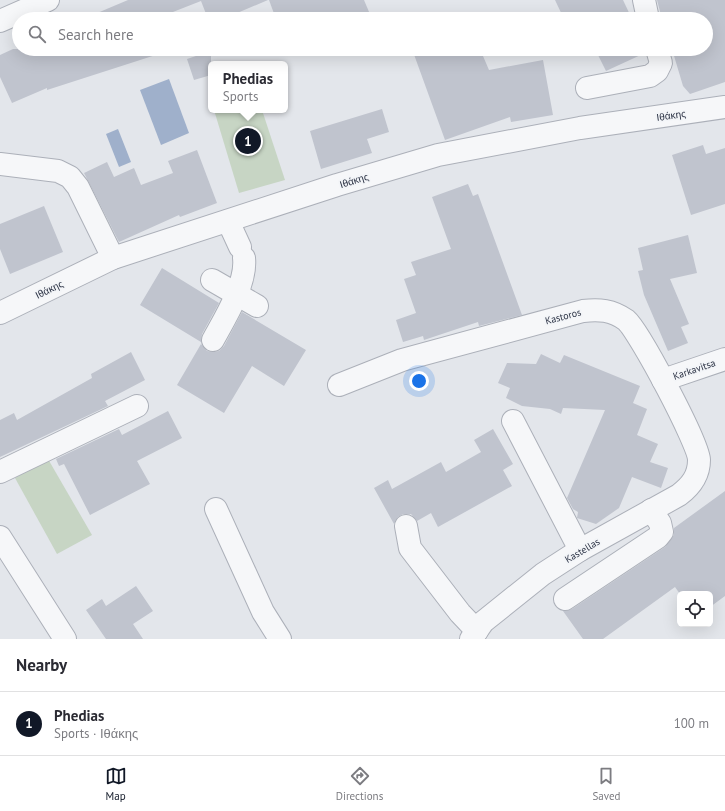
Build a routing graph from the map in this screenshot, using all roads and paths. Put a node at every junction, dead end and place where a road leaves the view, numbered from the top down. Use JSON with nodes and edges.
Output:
{"nodes":[{"id":1,"x":48,"y":0,"type":"edge"},
{"id":2,"x":644,"y":0,"type":"edge"},
{"id":3,"x":21,"y":12,"type":"edge"},
{"id":4,"x":647,"y":12,"type":"edge"},
{"id":5,"x":12,"y":16,"type":"edge"},
{"id":6,"x":0,"y":21,"type":"edge"},
{"id":7,"x":659,"y":56,"type":"edge"},
{"id":8,"x":587,"y":88,"type":"dead end"},
{"id":9,"x":725,"y":107,"type":"edge"},
{"id":10,"x":0,"y":164,"type":"edge"},
{"id":11,"x":228,"y":221,"type":"junction"},
{"id":12,"x":113,"y":258,"type":"junction"},
{"id":13,"x":212,"y":280,"type":"dead end"},
{"id":14,"x":237,"y":293,"type":"junction"},
{"id":15,"x":257,"y":306,"type":"dead end"},
{"id":16,"x":0,"y":313,"type":"edge"},
{"id":17,"x":212,"y":340,"type":"dead end"},
{"id":18,"x":725,"y":359,"type":"edge"},
{"id":19,"x":663,"y":380,"type":"junction"},
{"id":20,"x":339,"y":385,"type":"dead end"},
{"id":21,"x":137,"y":406,"type":"dead end"},
{"id":22,"x":513,"y":421,"type":"dead end"},
{"id":23,"x":698,"y":470,"type":"joint"},
{"id":24,"x":0,"y":472,"type":"edge"},
{"id":25,"x":216,"y":509,"type":"dead end"},
{"id":26,"x":651,"y":510,"type":"junction"},
{"id":27,"x":406,"y":526,"type":"dead end"},
{"id":28,"x":0,"y":537,"type":"edge"},
{"id":29,"x":580,"y":550,"type":"junction"},
{"id":30,"x":565,"y":599,"type":"dead end"},
{"id":31,"x":474,"y":635,"type":"edge"},
{"id":32,"x":65,"y":639,"type":"edge"},
{"id":33,"x":280,"y":639,"type":"edge"}],
"edges":[{"from":1,"to":3,"type":"street"},
{"from":2,"to":4,"type":"street"},
{"from":5,"to":6,"type":"street"},
{"from":7,"to":8,"type":"street"},
{"from":9,"to":11,"type":"street","name":"Ιθάκης"},
{"from":10,"to":12,"type":"street"},
{"from":11,"to":12,"type":"street","name":"Ιθάκης"},
{"from":11,"to":14,"type":"street"},
{"from":12,"to":16,"type":"street","name":"Ιθάκης"},
{"from":13,"to":14,"type":"street"},
{"from":14,"to":15,"type":"street"},
{"from":14,"to":17,"type":"street"},
{"from":18,"to":19,"type":"street","name":"Karkavitsa"},
{"from":19,"to":20,"type":"street","name":"Kastoros"},
{"from":19,"to":23,"type":"street","name":"Kastoros"},
{"from":21,"to":24,"type":"street"},
{"from":22,"to":29,"type":"street"},
{"from":23,"to":26,"type":"street","name":"Kastellas"},
{"from":25,"to":33,"type":"street"},
{"from":26,"to":29,"type":"street","name":"Kastellas"},
{"from":26,"to":30,"type":"street"},
{"from":27,"to":31,"type":"street"},
{"from":28,"to":32,"type":"street"},
{"from":29,"to":31,"type":"street","name":"Kastellas"}]}
